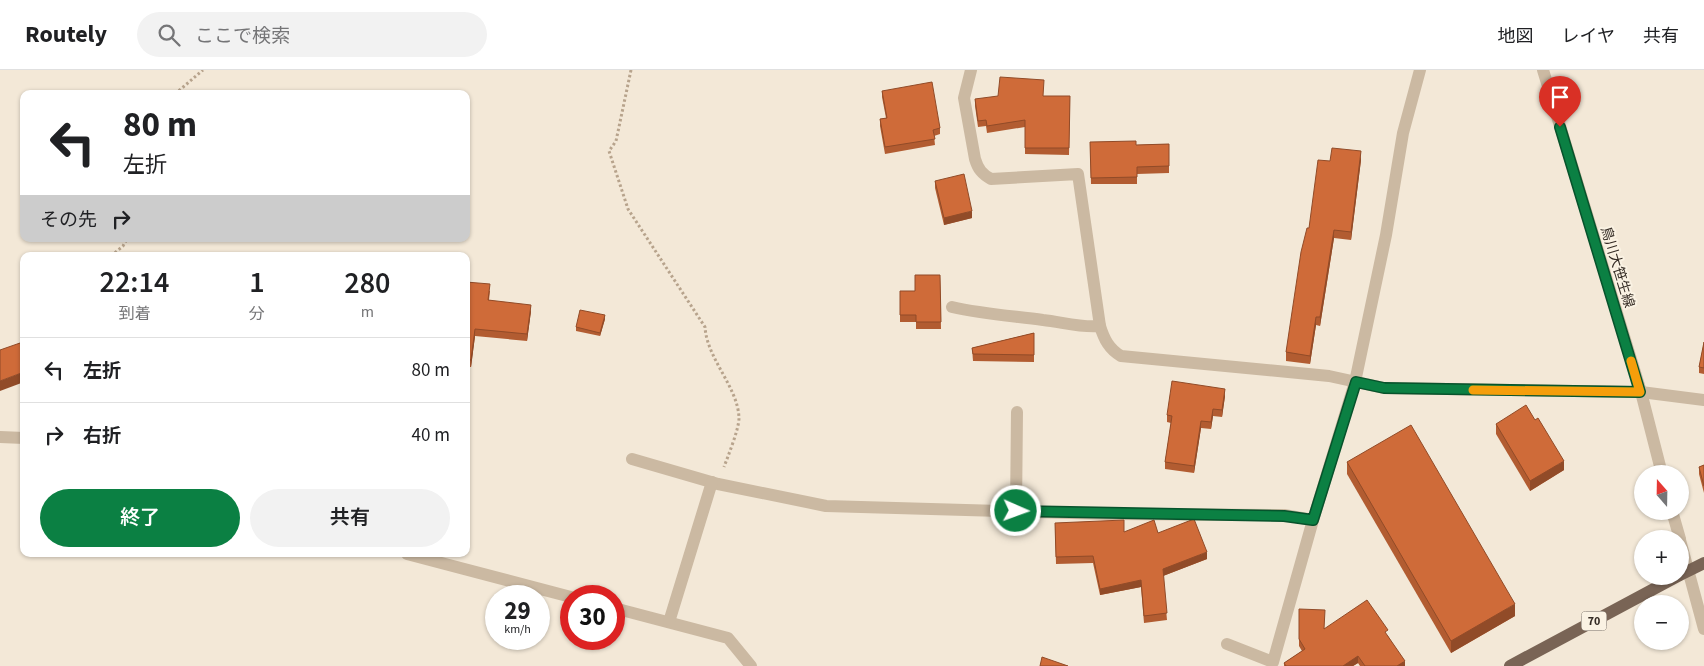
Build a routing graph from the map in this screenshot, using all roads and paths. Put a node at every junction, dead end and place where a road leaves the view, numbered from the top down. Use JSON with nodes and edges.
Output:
{"nodes":[{"id":1,"x":203,"y":70,"type":"edge"},
{"id":2,"x":631,"y":70,"type":"edge"},
{"id":3,"x":970,"y":70,"type":"edge"},
{"id":4,"x":1420,"y":70,"type":"edge"},
{"id":5,"x":1543,"y":70,"type":"edge"},
{"id":6,"x":180,"y":90,"type":"edge"},
{"id":7,"x":125,"y":242,"type":"edge"},
{"id":8,"x":116,"y":252,"type":"edge"},
{"id":9,"x":952,"y":307,"type":"dead end"},
{"id":10,"x":1100,"y":326,"type":"junction"},
{"id":11,"x":1356,"y":382,"type":"junction"},
{"id":12,"x":1640,"y":392,"type":"junction"},
{"id":13,"x":1704,"y":400,"type":"edge"},
{"id":14,"x":1017,"y":412,"type":"dead end"},
{"id":15,"x":0,"y":437,"type":"edge"},
{"id":16,"x":20,"y":438,"type":"edge"},
{"id":17,"x":632,"y":459,"type":"dead end"},
{"id":18,"x":1660,"y":465,"type":"edge"},
{"id":19,"x":715,"y":483,"type":"junction"},
{"id":20,"x":1016,"y":511,"type":"junction"},
{"id":21,"x":1313,"y":520,"type":"junction"},
{"id":22,"x":418,"y":557,"type":"edge"},
{"id":23,"x":1704,"y":563,"type":"edge"},
{"id":24,"x":1689,"y":570,"type":"edge"},
{"id":25,"x":1661,"y":585,"type":"edge"},
{"id":26,"x":1686,"y":585,"type":"edge"},
{"id":27,"x":560,"y":594,"type":"edge"},
{"id":28,"x":625,"y":611,"type":"edge"},
{"id":29,"x":669,"y":622,"type":"junction"},
{"id":30,"x":1704,"y":629,"type":"edge"},
{"id":31,"x":1227,"y":644,"type":"dead end"},
{"id":32,"x":1272,"y":664,"type":"edge"},
{"id":33,"x":751,"y":666,"type":"edge"},
{"id":34,"x":1510,"y":666,"type":"edge"}],
"edges":[{"from":1,"to":6,"type":"path"},
{"from":2,"to":19,"type":"path"},
{"from":3,"to":10,"type":"street"},
{"from":4,"to":11,"type":"street"},
{"from":5,"to":12,"type":"street","name":"鳥川大笹生線"},
{"from":7,"to":8,"type":"path"},
{"from":9,"to":10,"type":"street"},
{"from":10,"to":11,"type":"street"},
{"from":11,"to":12,"type":"street"},
{"from":11,"to":21,"type":"street"},
{"from":12,"to":13,"type":"street"},
{"from":12,"to":18,"type":"street","name":"鳥川大笹生線"},
{"from":14,"to":20,"type":"street"},
{"from":15,"to":16,"type":"street"},
{"from":17,"to":19,"type":"street"},
{"from":19,"to":20,"type":"street"},
{"from":19,"to":29,"type":"street"},
{"from":20,"to":21,"type":"street"},
{"from":21,"to":32,"type":"street"},
{"from":22,"to":27,"type":"street"},
{"from":23,"to":24,"type":"main road","number":"70"},
{"from":25,"to":34,"type":"main road","number":"70"},
{"from":26,"to":30,"type":"street"},
{"from":28,"to":29,"type":"street"},
{"from":29,"to":33,"type":"street"},
{"from":31,"to":32,"type":"street"}]}
